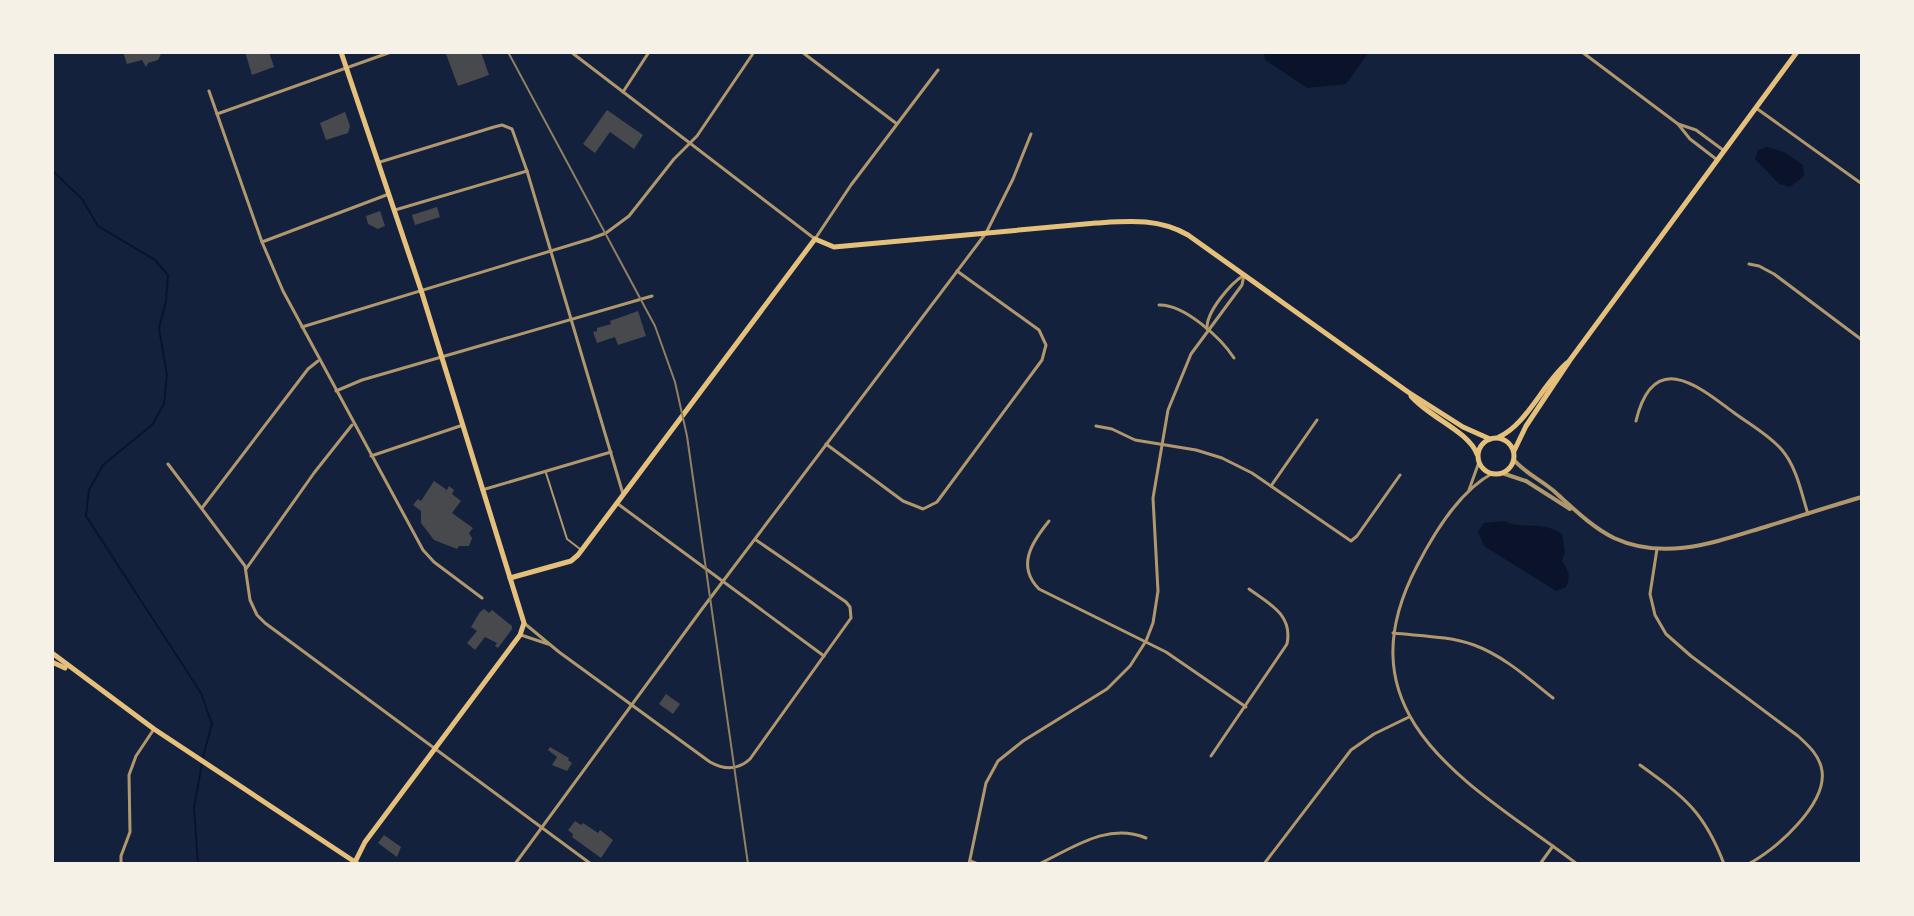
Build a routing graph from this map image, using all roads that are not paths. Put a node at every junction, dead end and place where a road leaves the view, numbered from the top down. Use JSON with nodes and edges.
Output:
{"nodes":[{"id":1,"x":341,"y":52,"type":"edge"},
{"id":2,"x":391,"y":52,"type":"edge"},
{"id":3,"x":571,"y":52,"type":"edge"},
{"id":4,"x":649,"y":52,"type":"edge"},
{"id":5,"x":754,"y":52,"type":"edge"},
{"id":6,"x":802,"y":52,"type":"edge"},
{"id":7,"x":1582,"y":52,"type":"edge"},
{"id":8,"x":1797,"y":52,"type":"edge"},
{"id":9,"x":346,"y":67,"type":"junction"},
{"id":10,"x":938,"y":70,"type":"dead end"},
{"id":11,"x":209,"y":91,"type":"dead end"},
{"id":12,"x":623,"y":92,"type":"junction"},
{"id":13,"x":1756,"y":108,"type":"junction"},
{"id":14,"x":217,"y":114,"type":"junction"},
{"id":15,"x":897,"y":124,"type":"junction"},
{"id":16,"x":1678,"y":124,"type":"junction"},
{"id":17,"x":1031,"y":134,"type":"dead end"},
{"id":18,"x":689,"y":143,"type":"junction"},
{"id":19,"x":1724,"y":150,"type":"junction"},
{"id":20,"x":1717,"y":160,"type":"junction"},
{"id":21,"x":378,"y":163,"type":"junction"},
{"id":22,"x":527,"y":171,"type":"junction"},
{"id":23,"x":1862,"y":184,"type":"edge"},
{"id":24,"x":389,"y":194,"type":"junction"},
{"id":25,"x":395,"y":210,"type":"junction"},
{"id":26,"x":986,"y":233,"type":"junction"},
{"id":27,"x":815,"y":239,"type":"junction"},
{"id":28,"x":262,"y":242,"type":"junction"},
{"id":29,"x":552,"y":251,"type":"junction"},
{"id":30,"x":1749,"y":264,"type":"dead end"},
{"id":31,"x":957,"y":271,"type":"junction"},
{"id":32,"x":1244,"y":275,"type":"junction"},
{"id":33,"x":421,"y":290,"type":"junction"},
{"id":34,"x":652,"y":296,"type":"dead end"},
{"id":35,"x":1159,"y":305,"type":"dead end"},
{"id":36,"x":572,"y":320,"type":"junction"},
{"id":37,"x":302,"y":327,"type":"junction"},
{"id":38,"x":1207,"y":329,"type":"junction"},
{"id":39,"x":1862,"y":340,"type":"edge"},
{"id":40,"x":442,"y":357,"type":"junction"},
{"id":41,"x":1234,"y":358,"type":"dead end"},
{"id":42,"x":319,"y":360,"type":"junction"},
{"id":43,"x":1570,"y":360,"type":"junction"},
{"id":44,"x":336,"y":391,"type":"junction"},
{"id":45,"x":1408,"y":392,"type":"junction"},
{"id":46,"x":1317,"y":420,"type":"dead end"},
{"id":47,"x":1636,"y":421,"type":"dead end"},
{"id":48,"x":354,"y":423,"type":"junction"},
{"id":49,"x":463,"y":425,"type":"junction"},
{"id":50,"x":1096,"y":426,"type":"dead end"},
{"id":51,"x":1493,"y":438,"type":"junction"},
{"id":52,"x":826,"y":444,"type":"junction"},
{"id":53,"x":1160,"y":445,"type":"junction"},
{"id":54,"x":1514,"y":451,"type":"junction"},
{"id":55,"x":611,"y":452,"type":"junction"},
{"id":56,"x":371,"y":456,"type":"junction"},
{"id":57,"x":1479,"y":460,"type":"junction"},
{"id":58,"x":1514,"y":460,"type":"junction"},
{"id":59,"x":168,"y":464,"type":"dead end"},
{"id":60,"x":545,"y":472,"type":"junction"},
{"id":61,"x":1493,"y":473,"type":"junction"},
{"id":62,"x":1502,"y":473,"type":"junction"},
{"id":63,"x":1400,"y":475,"type":"dead end"},
{"id":64,"x":1271,"y":486,"type":"junction"},
{"id":65,"x":482,"y":490,"type":"junction"},
{"id":66,"x":1469,"y":490,"type":"junction"},
{"id":67,"x":623,"y":494,"type":"junction"},
{"id":68,"x":1862,"y":497,"type":"edge"},
{"id":69,"x":616,"y":503,"type":"junction"},
{"id":70,"x":202,"y":508,"type":"junction"},
{"id":71,"x":1575,"y":511,"type":"junction"},
{"id":72,"x":1808,"y":514,"type":"junction"},
{"id":73,"x":1049,"y":521,"type":"dead end"},
{"id":74,"x":755,"y":539,"type":"junction"},
{"id":75,"x":1657,"y":549,"type":"junction"},
{"id":76,"x":582,"y":550,"type":"junction"},
{"id":77,"x":246,"y":569,"type":"junction"},
{"id":78,"x":510,"y":578,"type":"junction"},
{"id":79,"x":724,"y":581,"type":"junction"},
{"id":80,"x":1249,"y":589,"type":"dead end"},
{"id":81,"x":482,"y":598,"type":"dead end"},
{"id":82,"x":524,"y":623,"type":"junction"},
{"id":83,"x":1393,"y":633,"type":"junction"},
{"id":84,"x":520,"y":635,"type":"junction"},
{"id":85,"x":1146,"y":641,"type":"junction"},
{"id":86,"x":551,"y":645,"type":"junction"},
{"id":87,"x":52,"y":653,"type":"edge"},
{"id":88,"x":824,"y":656,"type":"junction"},
{"id":89,"x":52,"y":662,"type":"edge"},
{"id":90,"x":73,"y":671,"type":"junction"},
{"id":91,"x":1553,"y":698,"type":"dead end"},
{"id":92,"x":633,"y":705,"type":"junction"},
{"id":93,"x":1246,"y":707,"type":"junction"},
{"id":94,"x":1409,"y":717,"type":"junction"},
{"id":95,"x":154,"y":729,"type":"junction"},
{"id":96,"x":435,"y":748,"type":"junction"},
{"id":97,"x":1211,"y":756,"type":"dead end"},
{"id":98,"x":1640,"y":765,"type":"dead end"},
{"id":99,"x":542,"y":827,"type":"junction"},
{"id":100,"x":1146,"y":838,"type":"dead end"},
{"id":101,"x":1553,"y":846,"type":"junction"},
{"id":102,"x":969,"y":862,"type":"edge"},
{"id":103,"x":355,"y":863,"type":"edge"},
{"id":104,"x":121,"y":864,"type":"edge"},
{"id":105,"x":515,"y":864,"type":"edge"},
{"id":106,"x":591,"y":864,"type":"edge"},
{"id":107,"x":978,"y":864,"type":"edge"},
{"id":108,"x":1039,"y":864,"type":"edge"},
{"id":109,"x":1264,"y":864,"type":"edge"},
{"id":110,"x":1540,"y":864,"type":"edge"},
{"id":111,"x":1577,"y":864,"type":"edge"},
{"id":112,"x":1724,"y":864,"type":"edge"},
{"id":113,"x":1748,"y":864,"type":"edge"}],
"edges":[{"from":1,"to":9,"type":"main road"},
{"from":2,"to":9,"type":"street"},
{"from":3,"to":12,"type":"street"},
{"from":4,"to":12,"type":"street"},
{"from":5,"to":18,"type":"street"},
{"from":6,"to":15,"type":"street"},
{"from":7,"to":16,"type":"street"},
{"from":8,"to":13,"type":"main road"},
{"from":9,"to":14,"type":"street"},
{"from":9,"to":21,"type":"main road"},
{"from":10,"to":15,"type":"street"},
{"from":11,"to":14,"type":"street"},
{"from":12,"to":18,"type":"street"},
{"from":13,"to":19,"type":"main road"},
{"from":13,"to":23,"type":"street"},
{"from":14,"to":28,"type":"street"},
{"from":15,"to":27,"type":"street"},
{"from":16,"to":19,"type":"street"},
{"from":16,"to":20,"type":"street"},
{"from":17,"to":26,"type":"street"},
{"from":18,"to":27,"type":"street"},
{"from":18,"to":29,"type":"street"},
{"from":19,"to":20,"type":"main road"},
{"from":20,"to":43,"type":"main road"},
{"from":21,"to":22,"type":"street"},
{"from":21,"to":24,"type":"main road"},
{"from":22,"to":25,"type":"street"},
{"from":22,"to":29,"type":"street"},
{"from":24,"to":25,"type":"main road"},
{"from":24,"to":28,"type":"street"},
{"from":25,"to":33,"type":"main road"},
{"from":26,"to":27,"type":"main road"},
{"from":26,"to":31,"type":"street"},
{"from":26,"to":32,"type":"main road"},
{"from":27,"to":67,"type":"main road"},
{"from":28,"to":37,"type":"street"},
{"from":29,"to":33,"type":"street"},
{"from":29,"to":36,"type":"street"},
{"from":30,"to":39,"type":"street"},
{"from":31,"to":52,"type":"street"},
{"from":31,"to":52,"type":"street"},
{"from":32,"to":38,"type":"street"},
{"from":32,"to":38,"type":"street"},
{"from":32,"to":45,"type":"main road"},
{"from":33,"to":37,"type":"street"},
{"from":33,"to":40,"type":"main road"},
{"from":34,"to":36,"type":"street"},
{"from":35,"to":38,"type":"street"},
{"from":36,"to":40,"type":"street"},
{"from":36,"to":55,"type":"street"},
{"from":37,"to":42,"type":"street"},
{"from":38,"to":41,"type":"street"},
{"from":38,"to":53,"type":"street"},
{"from":40,"to":44,"type":"street"},
{"from":40,"to":49,"type":"main road"},
{"from":42,"to":44,"type":"street"},
{"from":42,"to":70,"type":"street"},
{"from":43,"to":51,"type":"main road"},
{"from":43,"to":54,"type":"main road"},
{"from":44,"to":48,"type":"street"},
{"from":45,"to":51,"type":"main road"},
{"from":45,"to":57,"type":"main road"},
{"from":46,"to":64,"type":"street"},
{"from":47,"to":72,"type":"street"},
{"from":48,"to":56,"type":"street"},
{"from":48,"to":77,"type":"street"},
{"from":49,"to":56,"type":"street"},
{"from":49,"to":65,"type":"main road"},
{"from":50,"to":53,"type":"street"},
{"from":51,"to":54,"type":"main road"},
{"from":51,"to":57,"type":"main road"},
{"from":52,"to":74,"type":"street"},
{"from":53,"to":64,"type":"street"},
{"from":53,"to":85,"type":"street"},
{"from":54,"to":58,"type":"main road"},
{"from":55,"to":60,"type":"street"},
{"from":55,"to":67,"type":"street"},
{"from":56,"to":81,"type":"street"},
{"from":57,"to":61,"type":"main road"},
{"from":57,"to":66,"type":"street"},
{"from":58,"to":62,"type":"main road"},
{"from":58,"to":71,"type":"street"},
{"from":59,"to":70,"type":"street"},
{"from":60,"to":65,"type":"street"},
{"from":60,"to":76,"type":"lane"},
{"from":61,"to":62,"type":"main road"},
{"from":61,"to":66,"type":"street"},
{"from":62,"to":71,"type":"street"},
{"from":63,"to":64,"type":"street"},
{"from":65,"to":78,"type":"main road"},
{"from":66,"to":83,"type":"street"},
{"from":67,"to":69,"type":"main road"},
{"from":68,"to":72,"type":"street"},
{"from":69,"to":76,"type":"main road"},
{"from":69,"to":79,"type":"street"},
{"from":70,"to":77,"type":"street"},
{"from":71,"to":75,"type":"street"},
{"from":72,"to":75,"type":"street"},
{"from":73,"to":85,"type":"street"},
{"from":74,"to":79,"type":"street"},
{"from":74,"to":88,"type":"street"},
{"from":75,"to":113,"type":"street"},
{"from":76,"to":78,"type":"main road"},
{"from":77,"to":96,"type":"street"},
{"from":78,"to":82,"type":"main road"},
{"from":79,"to":88,"type":"street"},
{"from":79,"to":92,"type":"street"},
{"from":80,"to":93,"type":"street"},
{"from":82,"to":84,"type":"main road"},
{"from":82,"to":86,"type":"street"},
{"from":83,"to":91,"type":"street"},
{"from":83,"to":94,"type":"street"},
{"from":84,"to":86,"type":"street"},
{"from":84,"to":96,"type":"main road"},
{"from":85,"to":93,"type":"street"},
{"from":85,"to":102,"type":"street"},
{"from":86,"to":92,"type":"street"},
{"from":87,"to":90,"type":"main road"},
{"from":88,"to":92,"type":"street"},
{"from":89,"to":90,"type":"main road"},
{"from":90,"to":95,"type":"main road"},
{"from":92,"to":99,"type":"street"},
{"from":93,"to":97,"type":"street"},
{"from":94,"to":101,"type":"street"},
{"from":94,"to":109,"type":"street"},
{"from":95,"to":103,"type":"main road"},
{"from":95,"to":104,"type":"street"},
{"from":96,"to":99,"type":"street"},
{"from":96,"to":103,"type":"main road"},
{"from":98,"to":112,"type":"street"},
{"from":99,"to":105,"type":"street"},
{"from":99,"to":106,"type":"street"},
{"from":100,"to":108,"type":"street"},
{"from":101,"to":110,"type":"street"},
{"from":101,"to":111,"type":"street"},
{"from":102,"to":107,"type":"street"}]}
